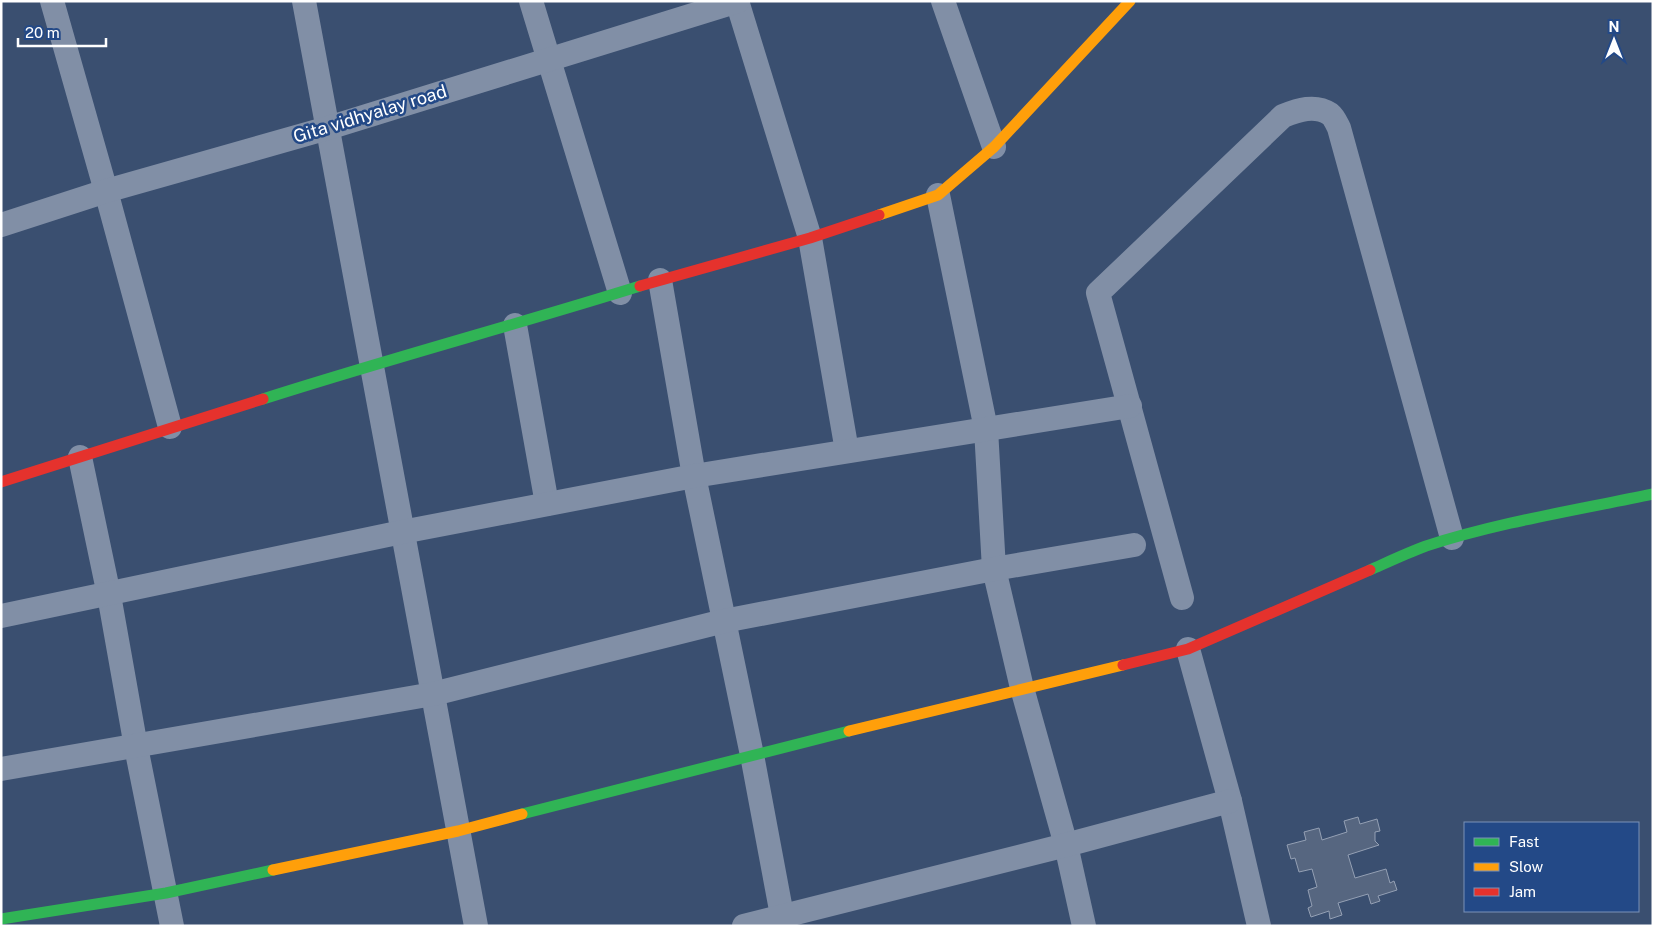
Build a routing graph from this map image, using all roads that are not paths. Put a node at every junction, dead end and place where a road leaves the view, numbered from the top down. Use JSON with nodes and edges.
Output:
{"nodes":[{"id":1,"x":52,"y":1,"type":"edge"},
{"id":2,"x":304,"y":1,"type":"edge"},
{"id":3,"x":531,"y":1,"type":"edge"},
{"id":4,"x":738,"y":1,"type":"edge"},
{"id":5,"x":943,"y":1,"type":"edge"},
{"id":6,"x":1130,"y":1,"type":"edge"},
{"id":7,"x":549,"y":59,"type":"junction"},
{"id":8,"x":328,"y":128,"type":"junction"},
{"id":9,"x":994,"y":146,"type":"junction"},
{"id":10,"x":106,"y":191,"type":"junction"},
{"id":11,"x":938,"y":195,"type":"junction"},
{"id":12,"x":1,"y":224,"type":"edge"},
{"id":13,"x":810,"y":238,"type":"junction"},
{"id":14,"x":660,"y":280,"type":"junction"},
{"id":15,"x":620,"y":293,"type":"junction"},
{"id":16,"x":515,"y":325,"type":"junction"},
{"id":17,"x":371,"y":365,"type":"junction"},
{"id":18,"x":1130,"y":406,"type":"junction"},
{"id":19,"x":170,"y":427,"type":"junction"},
{"id":20,"x":986,"y":429,"type":"junction"},
{"id":21,"x":847,"y":452,"type":"junction"},
{"id":22,"x":80,"y":457,"type":"junction"},
{"id":23,"x":694,"y":476,"type":"junction"},
{"id":24,"x":1,"y":482,"type":"edge"},
{"id":25,"x":1653,"y":494,"type":"edge"},
{"id":26,"x":547,"y":504,"type":"junction"},
{"id":27,"x":402,"y":532,"type":"junction"},
{"id":28,"x":1452,"y":538,"type":"junction"},
{"id":29,"x":1134,"y":545,"type":"dead end"},
{"id":30,"x":994,"y":570,"type":"junction"},
{"id":31,"x":110,"y":594,"type":"junction"},
{"id":32,"x":1182,"y":598,"type":"dead end"},
{"id":33,"x":1,"y":616,"type":"edge"},
{"id":34,"x":724,"y":621,"type":"junction"},
{"id":35,"x":1188,"y":649,"type":"junction"},
{"id":36,"x":1022,"y":688,"type":"junction"},
{"id":37,"x":433,"y":694,"type":"junction"},
{"id":38,"x":136,"y":747,"type":"junction"},
{"id":39,"x":752,"y":755,"type":"junction"},
{"id":40,"x":1,"y":769,"type":"edge"},
{"id":41,"x":1230,"y":801,"type":"junction"},
{"id":42,"x":458,"y":830,"type":"junction"},
{"id":43,"x":1066,"y":844,"type":"junction"},
{"id":44,"x":166,"y":893,"type":"junction"},
{"id":45,"x":1,"y":919,"type":"edge"},
{"id":46,"x":783,"y":922,"type":"edge"},
{"id":47,"x":172,"y":926,"type":"edge"},
{"id":48,"x":476,"y":926,"type":"edge"},
{"id":49,"x":744,"y":926,"type":"edge"},
{"id":50,"x":1084,"y":926,"type":"edge"},
{"id":51,"x":1259,"y":926,"type":"edge"}],
"edges":[{"from":1,"to":10,"type":"street"},
{"from":2,"to":8,"type":"street"},
{"from":3,"to":7,"type":"street"},
{"from":4,"to":7,"type":"street","name":"Gita vidhyalay road"},
{"from":4,"to":13,"type":"street"},
{"from":5,"to":9,"type":"street"},
{"from":6,"to":9,"type":"street"},
{"from":7,"to":8,"type":"street","name":"Gita vidhyalay road"},
{"from":7,"to":15,"type":"street"},
{"from":8,"to":10,"type":"street","name":"Gita vidhyalay road"},
{"from":8,"to":17,"type":"street"},
{"from":9,"to":11,"type":"street"},
{"from":10,"to":12,"type":"street","name":"Gita vidhyalay road"},
{"from":10,"to":19,"type":"street"},
{"from":11,"to":13,"type":"street"},
{"from":11,"to":20,"type":"street"},
{"from":13,"to":14,"type":"street"},
{"from":13,"to":21,"type":"street"},
{"from":14,"to":15,"type":"street"},
{"from":14,"to":23,"type":"street"},
{"from":15,"to":16,"type":"street"},
{"from":16,"to":17,"type":"street"},
{"from":16,"to":26,"type":"street"},
{"from":17,"to":19,"type":"street"},
{"from":17,"to":27,"type":"street"},
{"from":18,"to":20,"type":"street"},
{"from":18,"to":28,"type":"street"},
{"from":18,"to":32,"type":"street"},
{"from":19,"to":22,"type":"street"},
{"from":20,"to":21,"type":"street"},
{"from":20,"to":30,"type":"street"},
{"from":21,"to":23,"type":"street"},
{"from":22,"to":24,"type":"street"},
{"from":22,"to":31,"type":"street"},
{"from":23,"to":26,"type":"street"},
{"from":23,"to":34,"type":"street"},
{"from":25,"to":28,"type":"street"},
{"from":26,"to":27,"type":"street"},
{"from":27,"to":31,"type":"street"},
{"from":27,"to":37,"type":"street"},
{"from":28,"to":35,"type":"street"},
{"from":29,"to":30,"type":"street"},
{"from":30,"to":34,"type":"street"},
{"from":30,"to":36,"type":"street"},
{"from":31,"to":33,"type":"street"},
{"from":31,"to":38,"type":"street"},
{"from":34,"to":37,"type":"street"},
{"from":34,"to":39,"type":"street"},
{"from":35,"to":36,"type":"street"},
{"from":35,"to":41,"type":"street"},
{"from":36,"to":39,"type":"street"},
{"from":36,"to":43,"type":"street"},
{"from":37,"to":38,"type":"street"},
{"from":37,"to":42,"type":"street"},
{"from":38,"to":40,"type":"street"},
{"from":38,"to":44,"type":"street"},
{"from":39,"to":42,"type":"street"},
{"from":39,"to":46,"type":"street"},
{"from":41,"to":43,"type":"street"},
{"from":41,"to":51,"type":"street"},
{"from":42,"to":44,"type":"street"},
{"from":42,"to":48,"type":"street"},
{"from":43,"to":46,"type":"street"},
{"from":43,"to":50,"type":"street"},
{"from":44,"to":45,"type":"street"},
{"from":44,"to":47,"type":"street"},
{"from":46,"to":49,"type":"street"}]}
